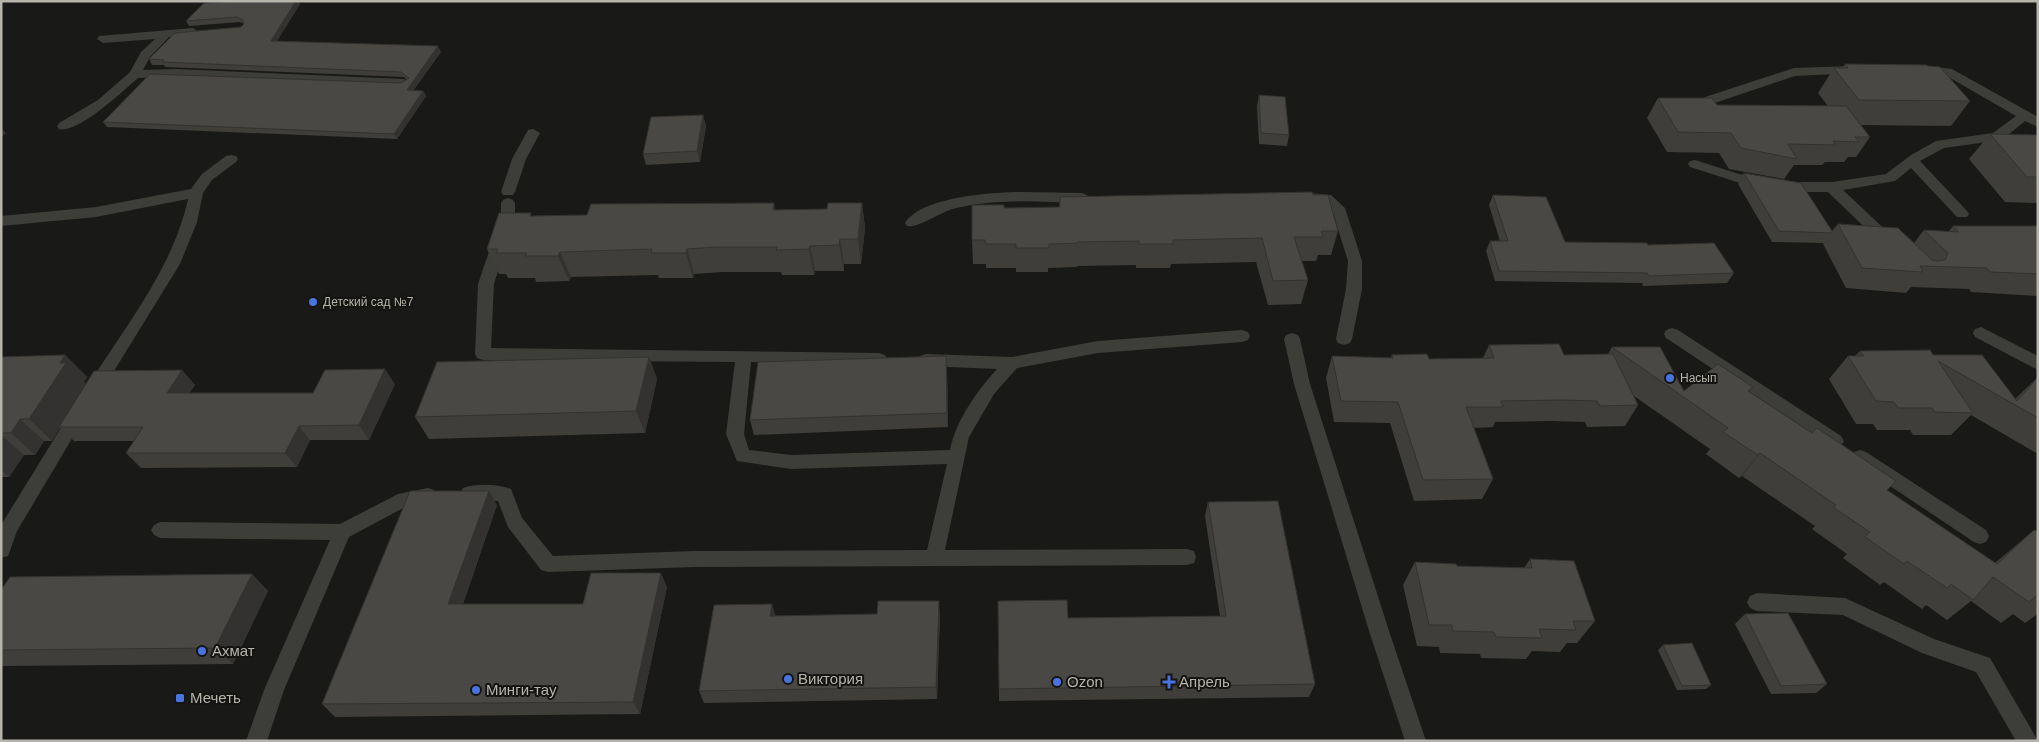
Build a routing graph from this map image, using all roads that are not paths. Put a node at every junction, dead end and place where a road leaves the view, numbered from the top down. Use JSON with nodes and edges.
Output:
{"nodes":[{"id":1,"x":202,"y":32,"type":"edge"},
{"id":2,"x":164,"y":35,"type":"junction"},
{"id":3,"x":103,"y":40,"type":"dead end"},
{"id":4,"x":1907,"y":68,"type":"edge"},
{"id":5,"x":1870,"y":69,"type":"edge"},
{"id":6,"x":135,"y":74,"type":"junction"},
{"id":7,"x":404,"y":83,"type":"edge"},
{"id":8,"x":1698,"y":104,"type":"edge"},
{"id":9,"x":2025,"y":115,"type":"junction"},
{"id":10,"x":2038,"y":123,"type":"edge"},
{"id":11,"x":64,"y":126,"type":"dead end"},
{"id":12,"x":533,"y":133,"type":"dead end"},
{"id":13,"x":231,"y":159,"type":"dead end"},
{"id":14,"x":1912,"y":161,"type":"junction"},
{"id":15,"x":1695,"y":164,"type":"dead end"},
{"id":16,"x":1832,"y":187,"type":"junction"},
{"id":17,"x":196,"y":192,"type":"junction"},
{"id":18,"x":1092,"y":198,"type":"edge"},
{"id":19,"x":1297,"y":198,"type":"edge"},
{"id":20,"x":1962,"y":214,"type":"dead end"},
{"id":21,"x":1,"y":221,"type":"edge"},
{"id":22,"x":912,"y":223,"type":"dead end"},
{"id":23,"x":1894,"y":248,"type":"edge"},
{"id":24,"x":1981,"y":332,"type":"dead end"},
{"id":25,"x":1672,"y":334,"type":"dead end"},
{"id":26,"x":1242,"y":336,"type":"dead end"},
{"id":27,"x":1292,"y":339,"type":"dead end"},
{"id":28,"x":1344,"y":339,"type":"dead end"},
{"id":29,"x":744,"y":356,"type":"junction"},
{"id":30,"x":893,"y":360,"type":"edge"},
{"id":31,"x":913,"y":360,"type":"edge"},
{"id":32,"x":1012,"y":362,"type":"junction"},
{"id":33,"x":2038,"y":364,"type":"edge"},
{"id":34,"x":957,"y":457,"type":"junction"},
{"id":35,"x":5,"y":528,"type":"edge"},
{"id":36,"x":160,"y":530,"type":"dead end"},
{"id":37,"x":342,"y":532,"type":"junction"},
{"id":38,"x":1980,"y":536,"type":"dead end"},
{"id":39,"x":1,"y":550,"type":"edge"},
{"id":40,"x":1187,"y":557,"type":"dead end"},
{"id":41,"x":934,"y":558,"type":"junction"},
{"id":42,"x":1757,"y":602,"type":"dead end"},
{"id":43,"x":256,"y":741,"type":"edge"},
{"id":44,"x":1416,"y":741,"type":"edge"},
{"id":45,"x":2028,"y":741,"type":"edge"}],
"edges":[{"from":1,"to":2,"type":"lane"},
{"from":2,"to":3,"type":"lane"},
{"from":2,"to":6,"type":"lane"},
{"from":4,"to":9,"type":"lane"},
{"from":5,"to":8,"type":"lane"},
{"from":6,"to":7,"type":"lane"},
{"from":6,"to":11,"type":"lane"},
{"from":9,"to":10,"type":"lane"},
{"from":9,"to":14,"type":"lane"},
{"from":12,"to":29,"type":"lane"},
{"from":13,"to":17,"type":"lane"},
{"from":14,"to":16,"type":"lane"},
{"from":14,"to":20,"type":"lane"},
{"from":15,"to":16,"type":"lane"},
{"from":16,"to":23,"type":"lane"},
{"from":17,"to":21,"type":"lane"},
{"from":17,"to":35,"type":"lane"},
{"from":18,"to":22,"type":"lane"},
{"from":19,"to":28,"type":"lane"},
{"from":24,"to":33,"type":"lane"},
{"from":25,"to":38,"type":"lane"},
{"from":26,"to":32,"type":"lane"},
{"from":27,"to":44,"type":"lane"},
{"from":29,"to":30,"type":"lane"},
{"from":29,"to":34,"type":"lane"},
{"from":31,"to":32,"type":"lane"},
{"from":32,"to":34,"type":"lane"},
{"from":34,"to":41,"type":"lane"},
{"from":35,"to":39,"type":"lane"},
{"from":36,"to":37,"type":"lane"},
{"from":37,"to":41,"type":"lane"},
{"from":37,"to":43,"type":"lane"},
{"from":40,"to":41,"type":"lane"},
{"from":42,"to":45,"type":"lane"}]}
